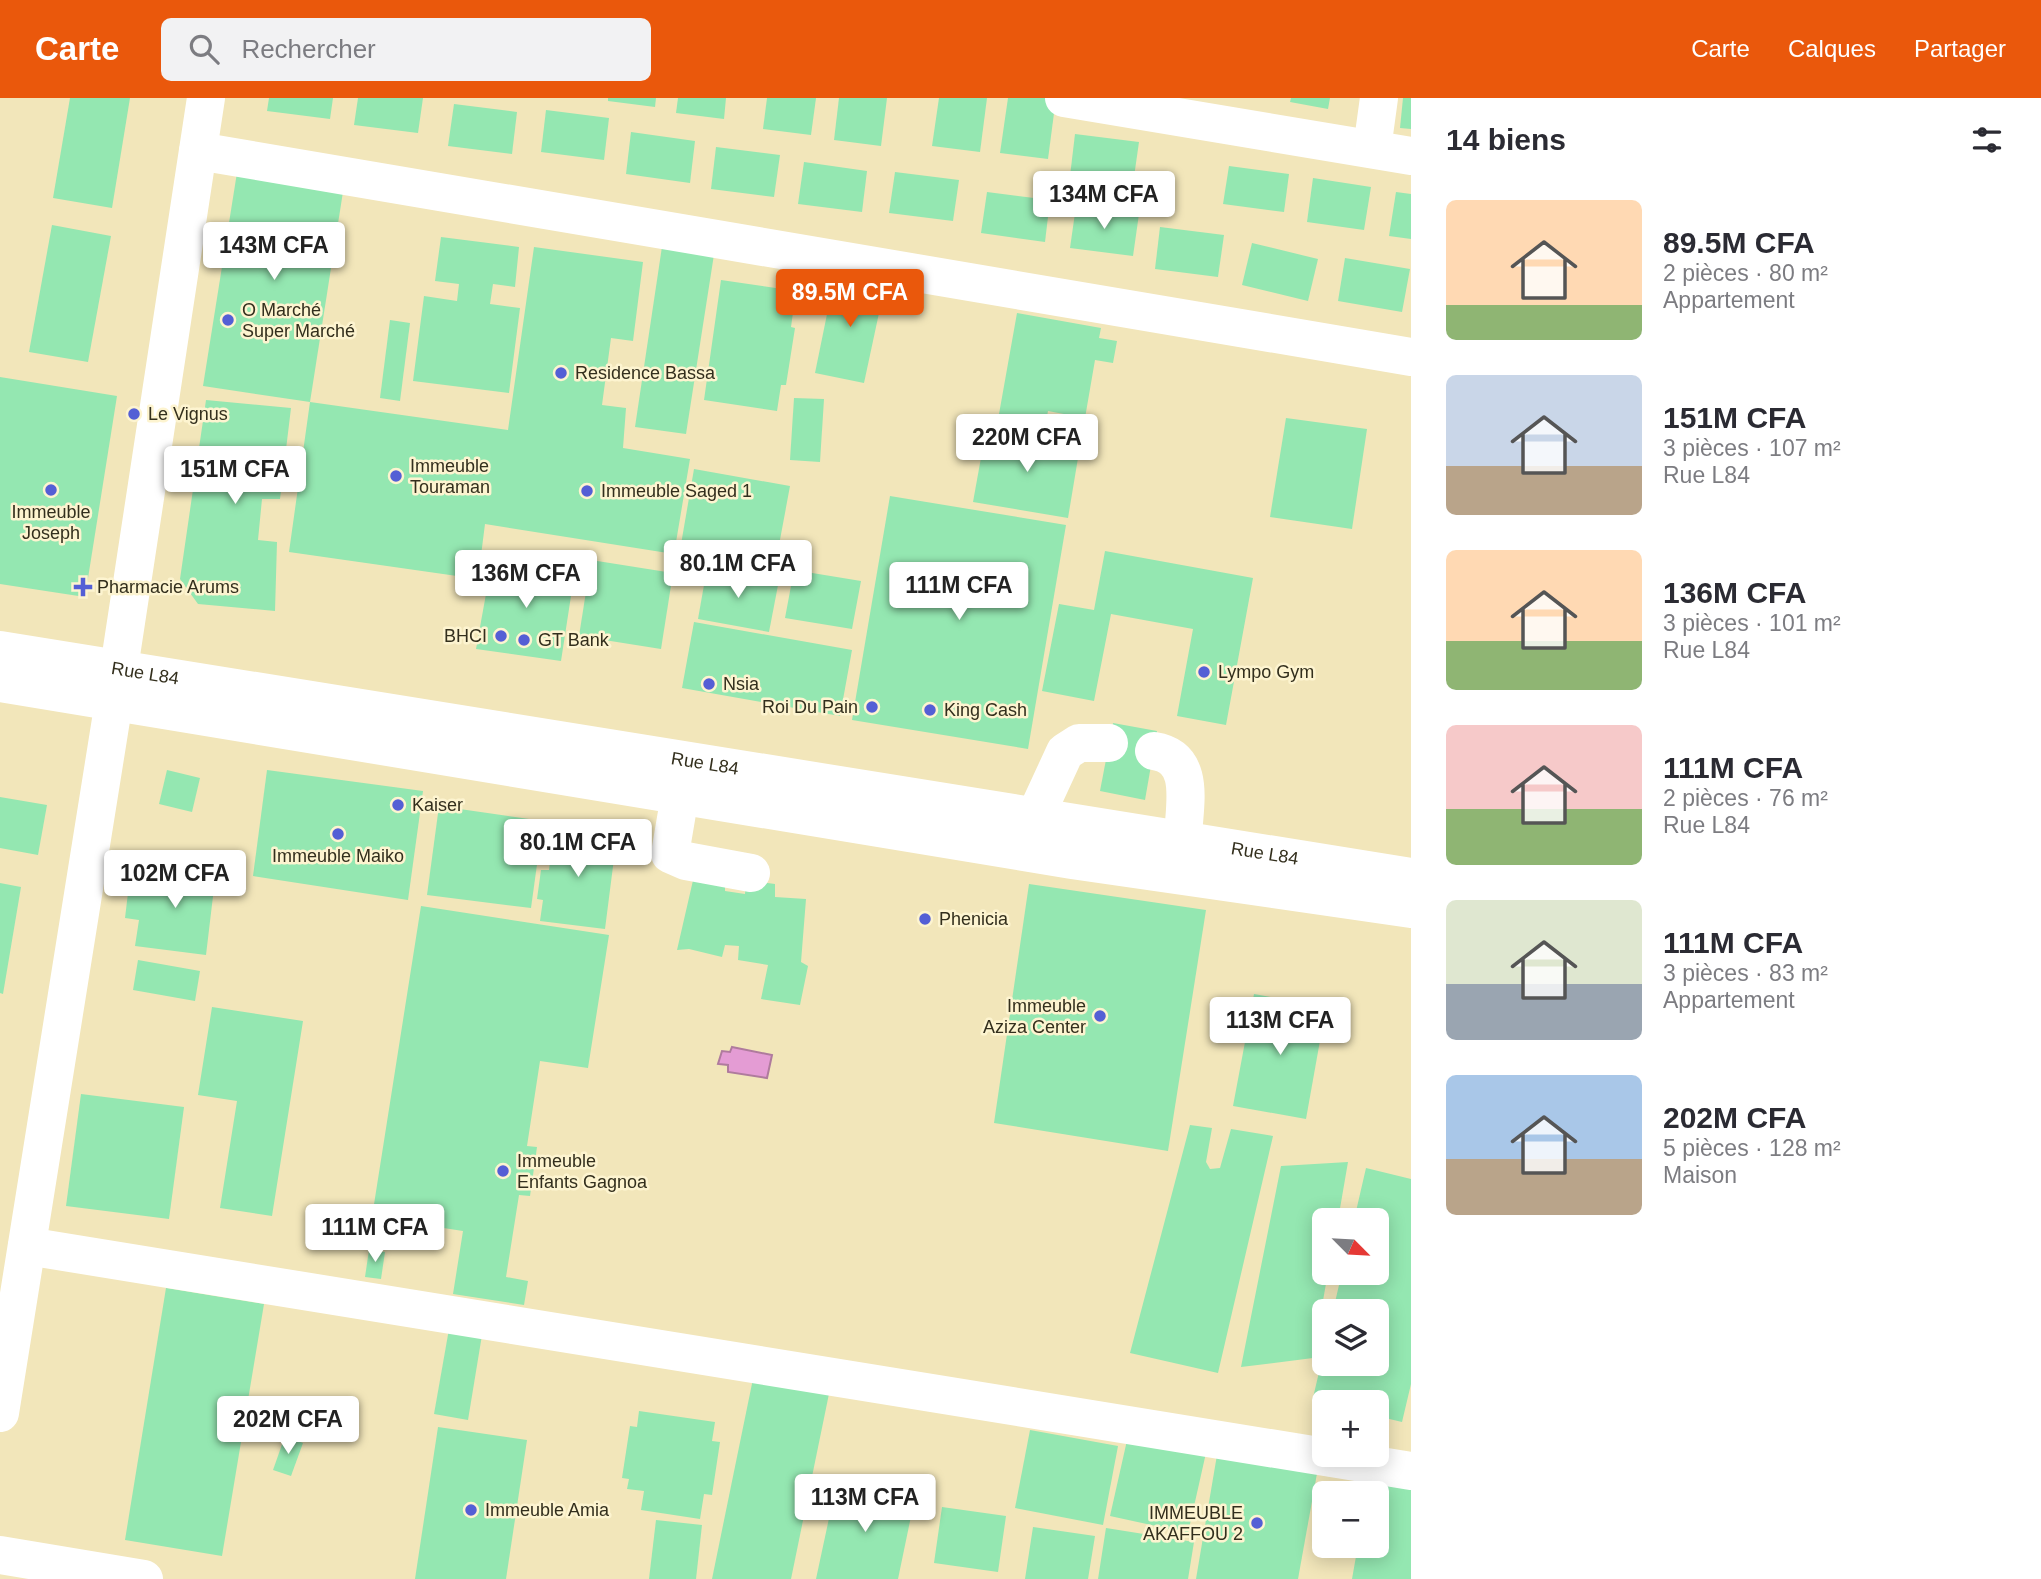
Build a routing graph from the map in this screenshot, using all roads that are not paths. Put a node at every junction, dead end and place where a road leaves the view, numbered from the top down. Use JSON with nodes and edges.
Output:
{"nodes":[{"id":1,"x":206,"y":98,"type":"edge"},
{"id":2,"x":1064,"y":98,"type":"edge"},
{"id":3,"x":1379,"y":98,"type":"edge"},
{"id":4,"x":1191,"y":107,"type":"edge"},
{"id":5,"x":1372,"y":149,"type":"junction"},
{"id":6,"x":198,"y":152,"type":"junction"},
{"id":7,"x":1411,"y":156,"type":"edge"},
{"id":8,"x":1411,"y":356,"type":"edge"},
{"id":9,"x":0,"y":650,"type":"edge"},
{"id":10,"x":0,"y":683,"type":"edge"},
{"id":11,"x":116,"y":686,"type":"junction"},
{"id":12,"x":1109,"y":743,"type":"dead end"},
{"id":13,"x":1154,"y":751,"type":"dead end"},
{"id":14,"x":680,"y":795,"type":"junction"},
{"id":15,"x":1035,"y":817,"type":"junction"},
{"id":16,"x":1183,"y":838,"type":"junction"},
{"id":17,"x":751,"y":873,"type":"dead end"},
{"id":18,"x":1411,"y":877,"type":"edge"},
{"id":19,"x":1411,"y":909,"type":"edge"},
{"id":20,"x":27,"y":1246,"type":"junction"},
{"id":21,"x":0,"y":1413,"type":"edge"},
{"id":22,"x":1411,"y":1471,"type":"edge"},
{"id":23,"x":0,"y":1555,"type":"edge"},
{"id":24,"x":144,"y":1579,"type":"edge"}],
"edges":[{"from":1,"to":6,"type":"street"},
{"from":2,"to":4,"type":"street"},
{"from":3,"to":5,"type":"street"},
{"from":4,"to":5,"type":"street"},
{"from":5,"to":7,"type":"street"},
{"from":6,"to":8,"type":"street"},
{"from":6,"to":11,"type":"street"},
{"from":9,"to":11,"type":"street","name":"Rue L84"},
{"from":10,"to":11,"type":"street","name":"Rue L84"},
{"from":11,"to":14,"type":"street","name":"Rue L84"},
{"from":11,"to":15,"type":"street","name":"Rue L84"},
{"from":11,"to":20,"type":"street"},
{"from":12,"to":15,"type":"street"},
{"from":13,"to":16,"type":"street"},
{"from":14,"to":17,"type":"street"},
{"from":14,"to":19,"type":"street","name":"Rue L84"},
{"from":15,"to":16,"type":"street","name":"Rue L84"},
{"from":16,"to":18,"type":"street","name":"Rue L84"},
{"from":20,"to":21,"type":"street"},
{"from":20,"to":22,"type":"street"},
{"from":23,"to":24,"type":"street"}]}
